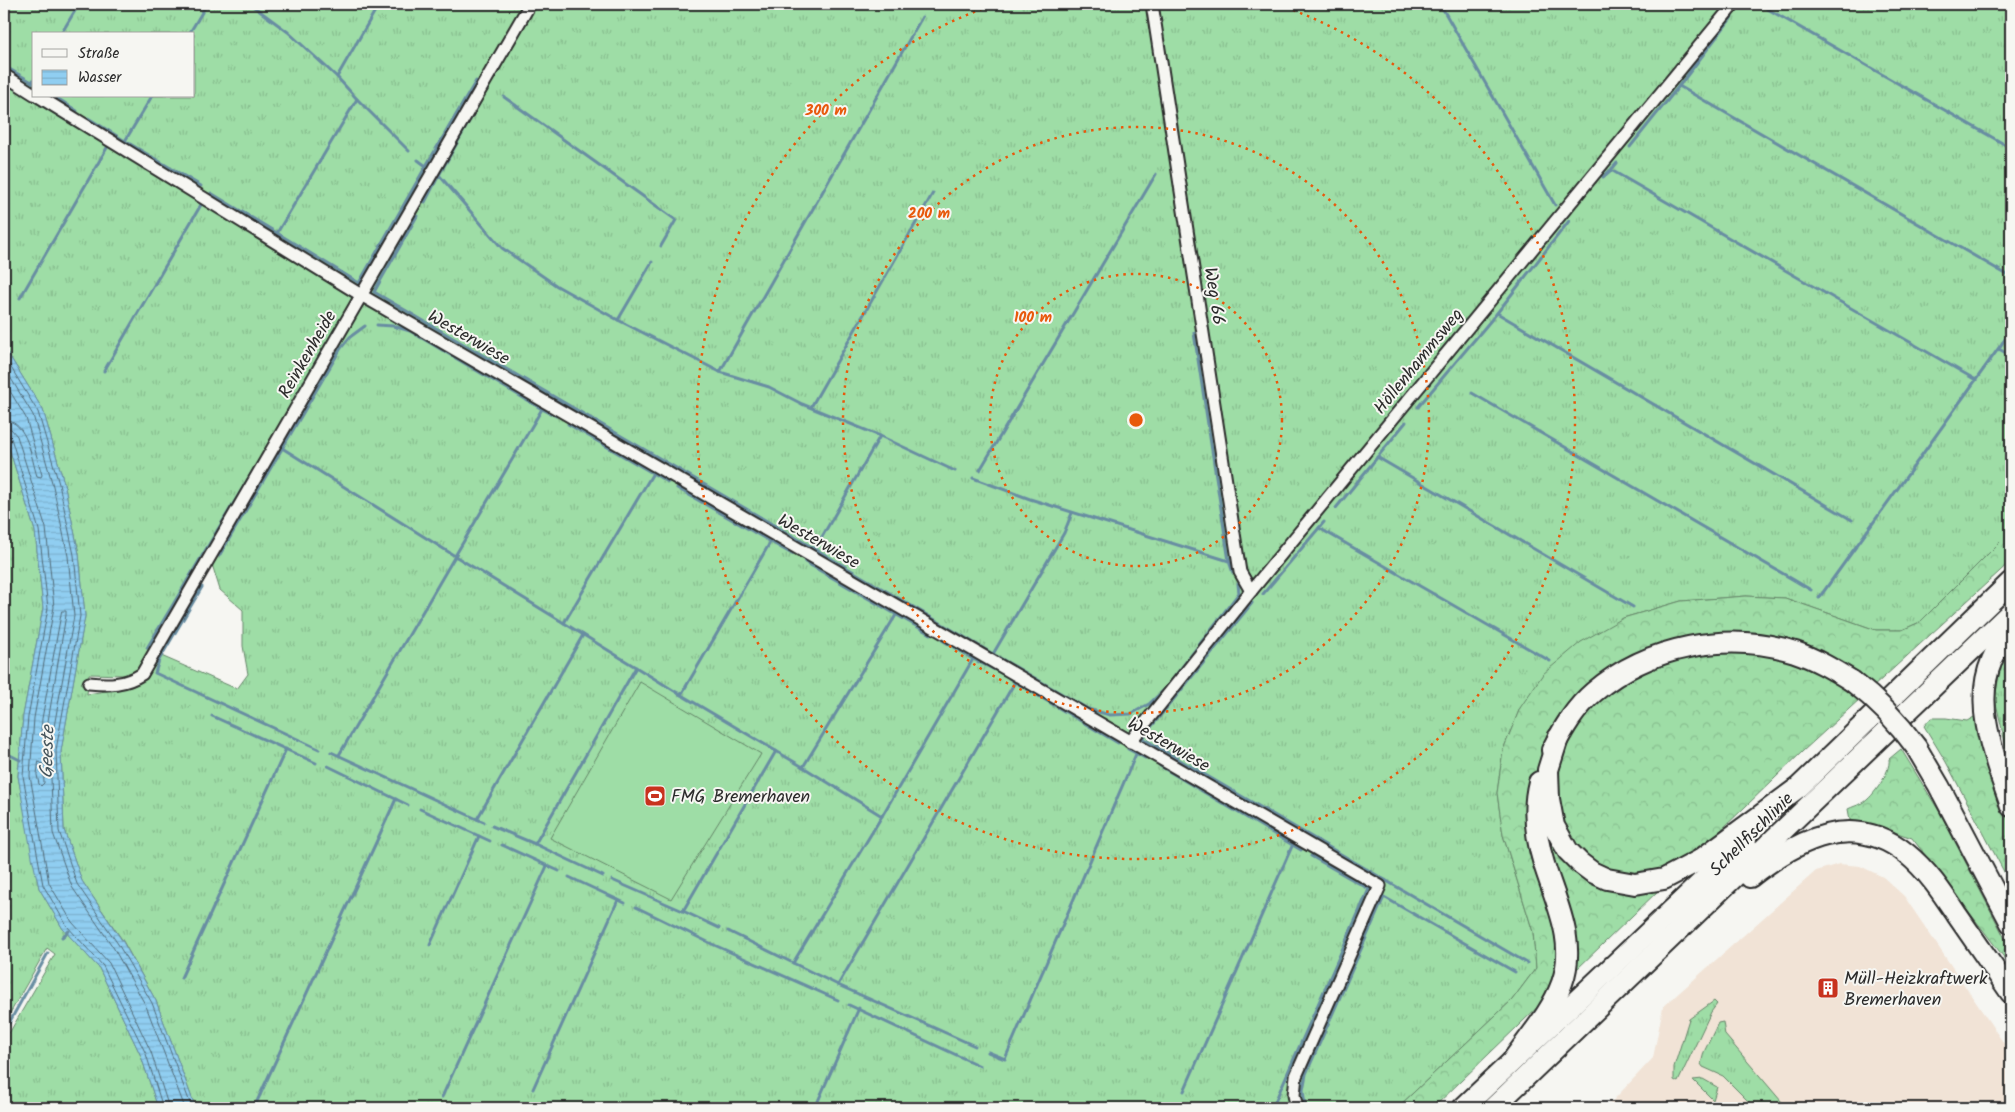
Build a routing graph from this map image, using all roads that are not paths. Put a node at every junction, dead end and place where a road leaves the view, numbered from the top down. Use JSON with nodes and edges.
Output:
{"nodes":[{"id":1,"x":530,"y":4,"type":"edge"},
{"id":2,"x":1152,"y":4,"type":"edge"},
{"id":3,"x":1734,"y":4,"type":"edge"},
{"id":4,"x":4,"y":75,"type":"edge"},
{"id":5,"x":32,"y":93,"type":"edge"},
{"id":6,"x":41,"y":98,"type":"edge"},
{"id":7,"x":361,"y":295,"type":"junction"},
{"id":8,"x":2011,"y":582,"type":"edge"},
{"id":9,"x":1251,"y":591,"type":"junction"},
{"id":10,"x":2011,"y":612,"type":"edge"},
{"id":11,"x":2011,"y":626,"type":"edge"},
{"id":12,"x":89,"y":683,"type":"dead end"},
{"id":13,"x":1558,"y":738,"type":"junction"},
{"id":14,"x":1130,"y":742,"type":"junction"},
{"id":15,"x":1798,"y":787,"type":"junction"},
{"id":16,"x":2011,"y":806,"type":"edge"},
{"id":17,"x":2011,"y":923,"type":"edge"},
{"id":18,"x":1651,"y":957,"type":"junction"},
{"id":19,"x":2011,"y":994,"type":"edge"},
{"id":20,"x":1513,"y":1060,"type":"junction"},
{"id":21,"x":1297,"y":1108,"type":"edge"},
{"id":22,"x":1464,"y":1108,"type":"edge"},
{"id":23,"x":1493,"y":1108,"type":"edge"}],
"edges":[{"from":1,"to":7,"type":"street","name":"Reinkenheide"},
{"from":2,"to":9,"type":"street","name":"Weg 66"},
{"from":3,"to":9,"type":"street","name":"Höllenhammsweg"},
{"from":4,"to":5,"type":"street"},
{"from":6,"to":7,"type":"street","name":"Westerwiese"},
{"from":7,"to":12,"type":"street","name":"Reinkenheide"},
{"from":7,"to":14,"type":"street","name":"Westerwiese"},
{"from":8,"to":15,"type":"highway"},
{"from":9,"to":14,"type":"street","name":"Höllenhammsweg"},
{"from":10,"to":18,"type":"highway"},
{"from":11,"to":16,"type":"highway"},
{"from":13,"to":15,"type":"highway"},
{"from":13,"to":17,"type":"highway","bridge":true},
{"from":13,"to":20,"type":"highway"},
{"from":14,"to":21,"type":"street","name":"Westerwiese"},
{"from":15,"to":20,"type":"highway","name":"Schellfischlinie"},
{"from":18,"to":19,"type":"highway"},
{"from":18,"to":23,"type":"highway"},
{"from":20,"to":22,"type":"highway"}]}
